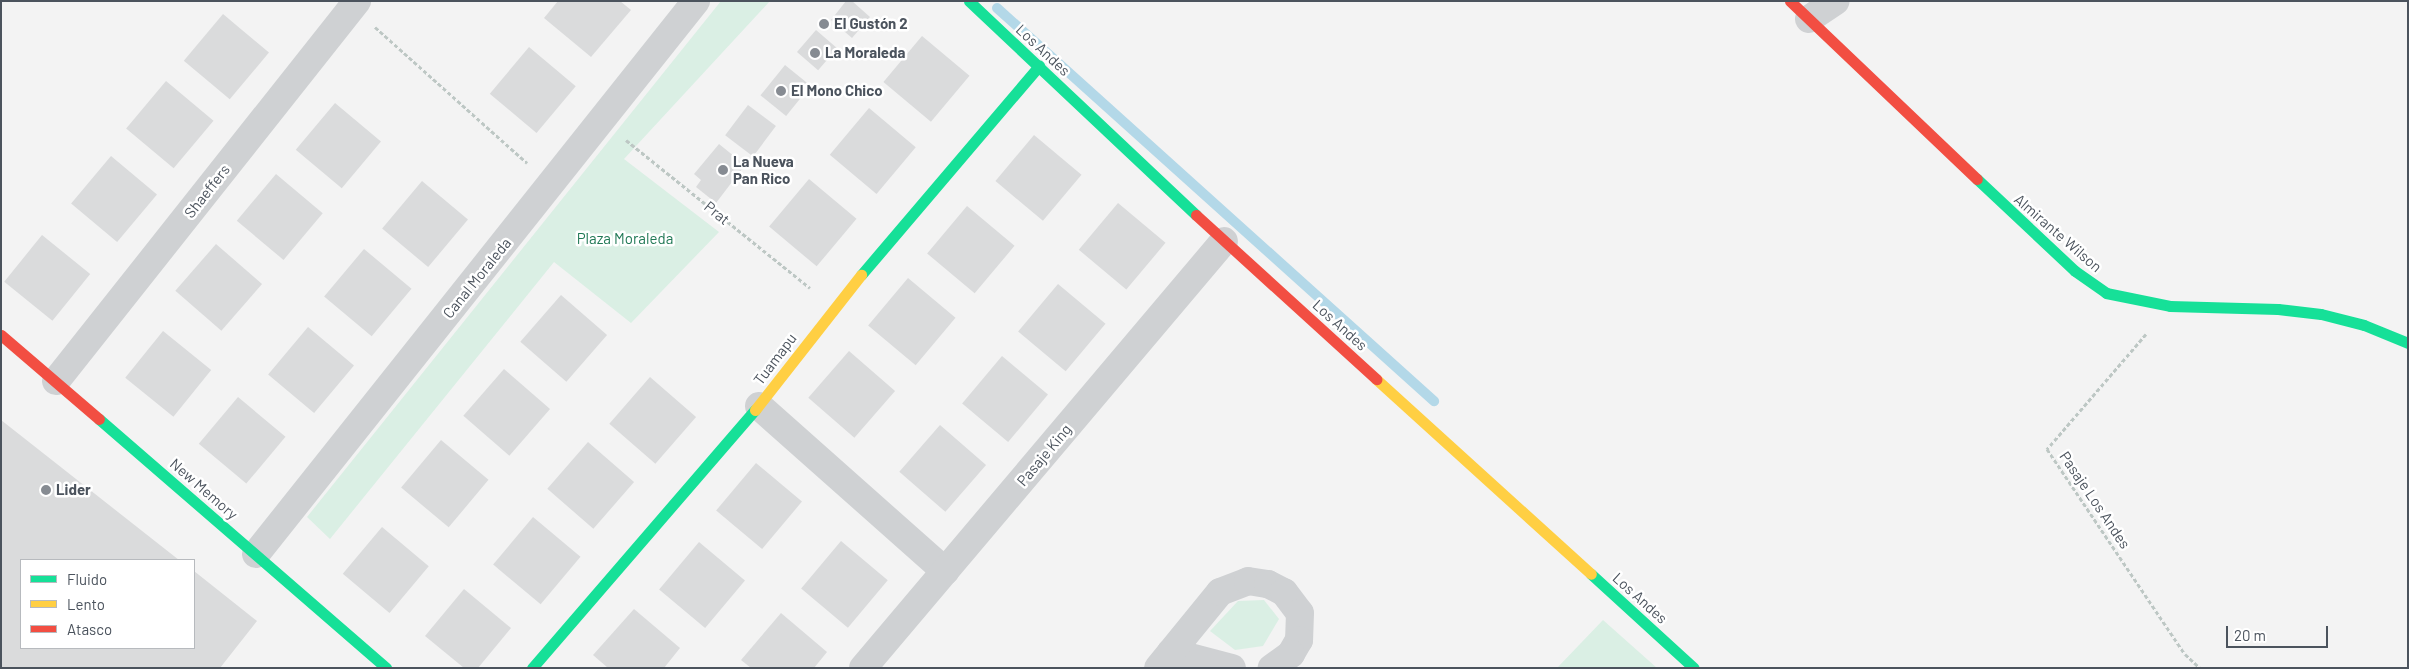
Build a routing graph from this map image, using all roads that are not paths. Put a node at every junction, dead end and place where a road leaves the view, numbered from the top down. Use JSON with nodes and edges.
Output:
{"nodes":[{"id":1,"x":696,"y":1,"type":"edge"},
{"id":2,"x":969,"y":1,"type":"edge"},
{"id":3,"x":1836,"y":1,"type":"edge"},
{"id":4,"x":355,"y":4,"type":"edge"},
{"id":5,"x":1800,"y":10,"type":"edge"},
{"id":6,"x":1039,"y":66,"type":"junction"},
{"id":7,"x":1224,"y":241,"type":"junction"},
{"id":8,"x":1,"y":335,"type":"edge"},
{"id":9,"x":2408,"y":343,"type":"edge"},
{"id":10,"x":56,"y":381,"type":"junction"},
{"id":11,"x":759,"y":406,"type":"junction"},
{"id":12,"x":256,"y":554,"type":"junction"},
{"id":13,"x":945,"y":571,"type":"junction"},
{"id":14,"x":1165,"y":660,"type":"edge"},
{"id":15,"x":386,"y":668,"type":"edge"},
{"id":16,"x":532,"y":668,"type":"edge"},
{"id":17,"x":863,"y":668,"type":"edge"},
{"id":18,"x":1232,"y":668,"type":"edge"},
{"id":19,"x":1272,"y":668,"type":"edge"},
{"id":20,"x":1694,"y":668,"type":"edge"}],
"edges":[{"from":1,"to":12,"type":"street","name":"Canal Moraleda"},
{"from":2,"to":6,"type":"street","name":"Los Andes"},
{"from":3,"to":5,"type":"street"},
{"from":4,"to":10,"type":"street","name":"Shaeffers"},
{"from":5,"to":9,"type":"street","name":"Almirante Wilson"},
{"from":6,"to":7,"type":"street","name":"Los Andes"},
{"from":6,"to":11,"type":"street","name":"Tuamapu"},
{"from":7,"to":13,"type":"street","name":"Pasaje King"},
{"from":7,"to":20,"type":"street","name":"Los Andes"},
{"from":8,"to":10,"type":"street","name":"New Memory"},
{"from":10,"to":12,"type":"street","name":"New Memory"},
{"from":11,"to":13,"type":"street"},
{"from":11,"to":16,"type":"street","name":"Tuamapu"},
{"from":12,"to":15,"type":"street","name":"New Memory"},
{"from":13,"to":17,"type":"street","name":"Pasaje King"},
{"from":14,"to":18,"type":"street"},
{"from":14,"to":19,"type":"street"}]}
